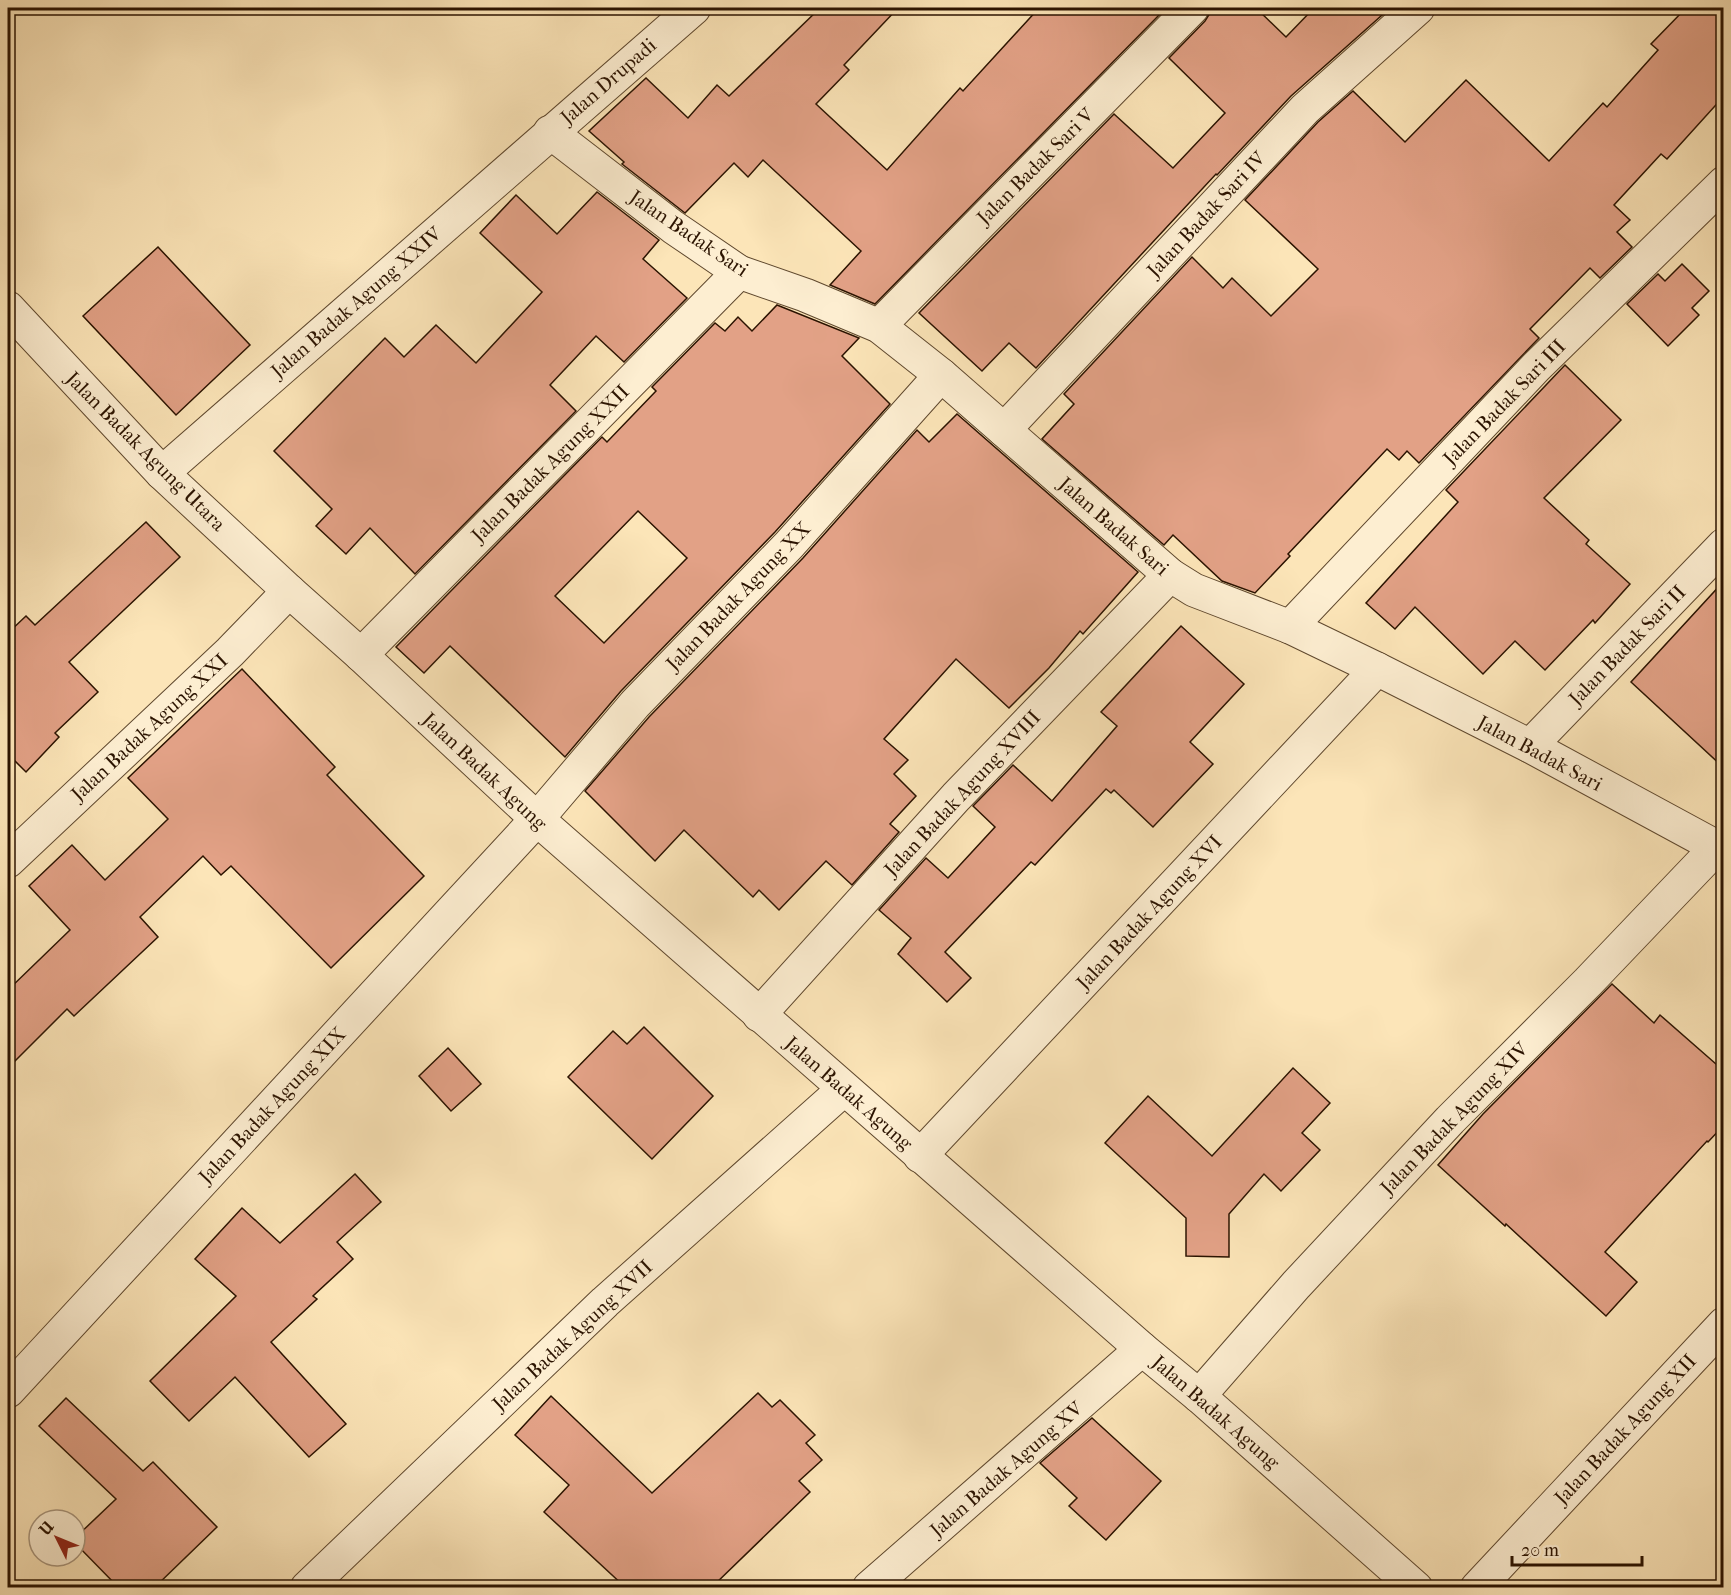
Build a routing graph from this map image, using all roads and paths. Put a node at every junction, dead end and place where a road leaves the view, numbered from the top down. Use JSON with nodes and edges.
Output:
{"nodes":[{"id":1,"x":694,"y":8,"type":"edge"},
{"id":2,"x":1192,"y":8,"type":"edge"},
{"id":3,"x":1418,"y":8,"type":"edge"},
{"id":4,"x":550,"y":132,"type":"junction"},
{"id":5,"x":1724,"y":183,"type":"edge"},
{"id":6,"x":740,"y":272,"type":"junction"},
{"id":7,"x":8,"y":308,"type":"edge"},
{"id":8,"x":879,"y":327,"type":"junction"},
{"id":9,"x":941,"y":375,"type":"junction"},
{"id":10,"x":1004,"y":430,"type":"junction"},
{"id":11,"x":162,"y":473,"type":"junction"},
{"id":12,"x":1724,"y":545,"type":"edge"},
{"id":13,"x":1170,"y":575,"type":"junction"},
{"id":14,"x":289,"y":591,"type":"junction"},
{"id":15,"x":1290,"y":627,"type":"junction"},
{"id":16,"x":361,"y":655,"type":"junction"},
{"id":17,"x":1377,"y":669,"type":"junction"},
{"id":18,"x":1530,"y":746,"type":"junction"},
{"id":19,"x":537,"y":819,"type":"junction"},
{"id":20,"x":1720,"y":849,"type":"edge"},
{"id":21,"x":8,"y":861,"type":"edge"},
{"id":22,"x":759,"y":1015,"type":"junction"},
{"id":23,"x":844,"y":1089,"type":"junction"},
{"id":24,"x":920,"y":1156,"type":"junction"},
{"id":25,"x":1724,"y":1324,"type":"edge"},
{"id":26,"x":1142,"y":1349,"type":"junction"},
{"id":27,"x":8,"y":1391,"type":"edge"},
{"id":28,"x":1199,"y":1396,"type":"junction"},
{"id":29,"x":307,"y":1587,"type":"edge"},
{"id":30,"x":869,"y":1587,"type":"edge"},
{"id":31,"x":1416,"y":1587,"type":"edge"},
{"id":32,"x":1477,"y":1587,"type":"edge"}],
"edges":[{"from":1,"to":4,"type":"street","name":"Jalan Drupadi"},
{"from":2,"to":8,"type":"street","name":"Jalan Badak Sari V"},
{"from":3,"to":10,"type":"street","name":"Jalan Badak Sari IV"},
{"from":4,"to":6,"type":"street","name":"Jalan Badak Sari"},
{"from":4,"to":11,"type":"street","name":"Jalan Badak Agung XXIV"},
{"from":5,"to":15,"type":"street","name":"Jalan Badak Sari III"},
{"from":6,"to":8,"type":"street","name":"Jalan Badak Sari"},
{"from":6,"to":16,"type":"street","name":"Jalan Badak Agung XXII"},
{"from":7,"to":11,"type":"street","name":"Jalan Badak Agung Utara"},
{"from":8,"to":9,"type":"street","name":"Jalan Badak Sari"},
{"from":9,"to":10,"type":"street","name":"Jalan Badak Sari"},
{"from":9,"to":19,"type":"street","name":"Jalan Badak Agung XX"},
{"from":10,"to":13,"type":"street","name":"Jalan Badak Sari"},
{"from":11,"to":14,"type":"street","name":"Jalan Badak Agung Utara"},
{"from":12,"to":18,"type":"street","name":"Jalan Badak Sari II"},
{"from":13,"to":15,"type":"street","name":"Jalan Badak Sari"},
{"from":13,"to":22,"type":"street","name":"Jalan Badak Agung XVIII"},
{"from":14,"to":16,"type":"street","name":"Jalan Badak Agung"},
{"from":14,"to":21,"type":"street","name":"Jalan Badak Agung XXI"},
{"from":15,"to":17,"type":"street","name":"Jalan Badak Sari"},
{"from":16,"to":19,"type":"street","name":"Jalan Badak Agung"},
{"from":17,"to":18,"type":"street","name":"Jalan Badak Sari"},
{"from":17,"to":24,"type":"street","name":"Jalan Badak Agung XVI"},
{"from":18,"to":20,"type":"street","name":"Jalan Badak Sari"},
{"from":19,"to":22,"type":"street","name":"Jalan Badak Agung"},
{"from":19,"to":27,"type":"street","name":"Jalan Badak Agung XIX"},
{"from":20,"to":28,"type":"street","name":"Jalan Badak Agung XIV"},
{"from":22,"to":23,"type":"street","name":"Jalan Badak Agung"},
{"from":23,"to":24,"type":"street","name":"Jalan Badak Agung"},
{"from":23,"to":29,"type":"street","name":"Jalan Badak Agung XVII"},
{"from":24,"to":26,"type":"street","name":"Jalan Badak Agung"},
{"from":25,"to":32,"type":"street","name":"Jalan Badak Agung XII"},
{"from":26,"to":28,"type":"street","name":"Jalan Badak Agung"},
{"from":26,"to":30,"type":"street","name":"Jalan Badak Agung XV"},
{"from":28,"to":31,"type":"street","name":"Jalan Badak Agung"}]}
